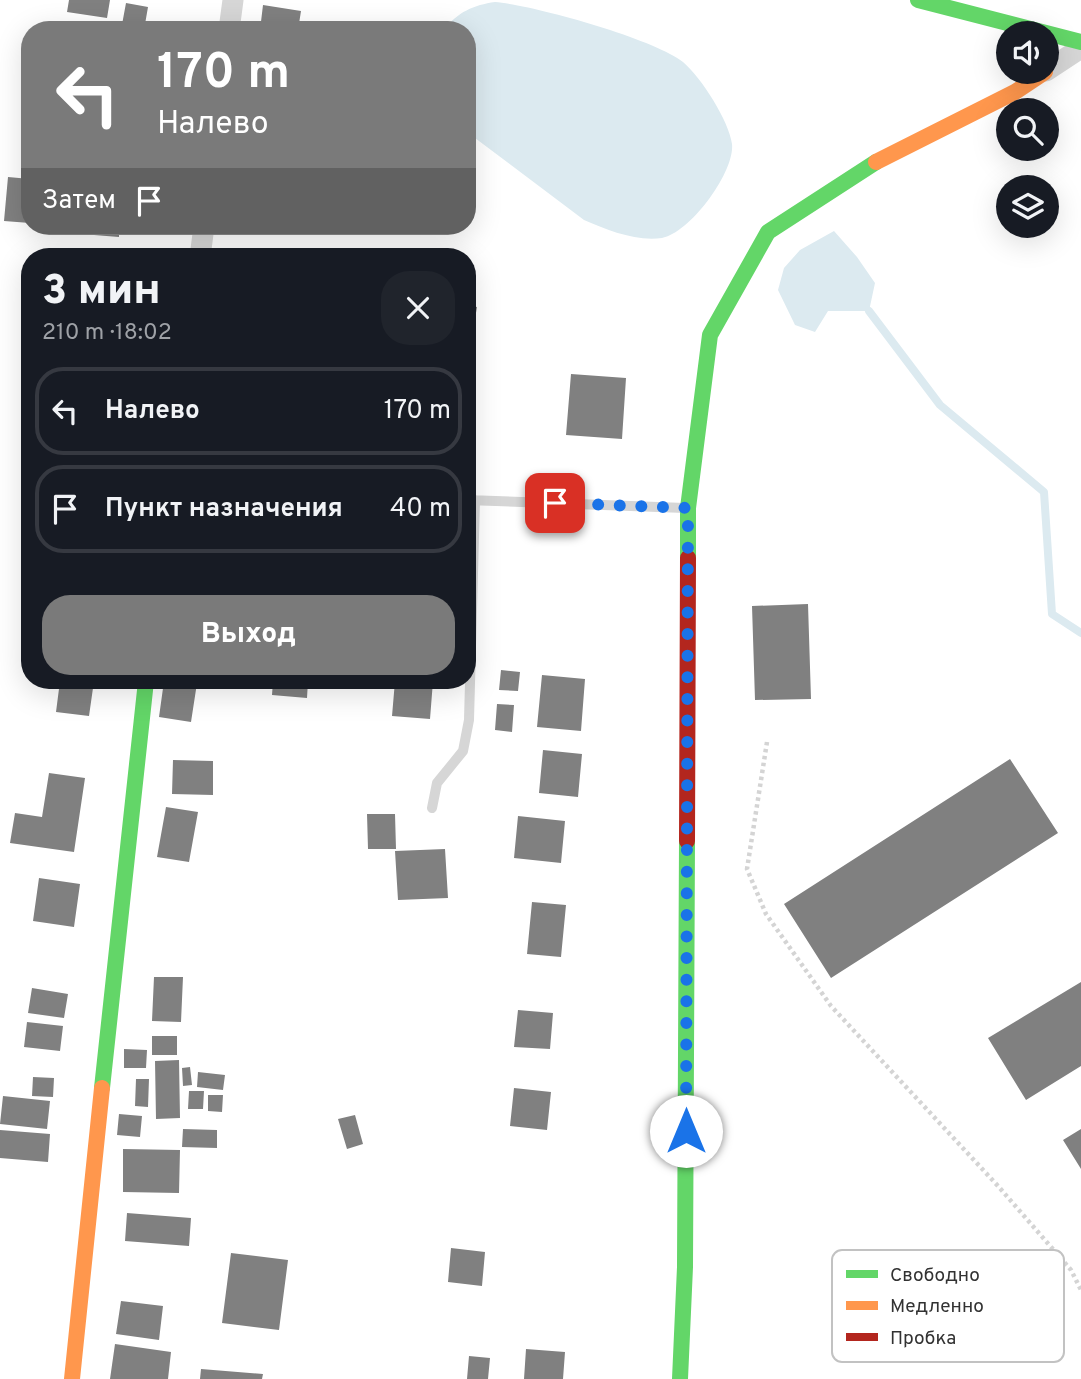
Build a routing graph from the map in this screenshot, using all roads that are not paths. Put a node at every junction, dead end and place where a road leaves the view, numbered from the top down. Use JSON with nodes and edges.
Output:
{"nodes":[{"id":1,"x":233,"y":0,"type":"edge"},
{"id":2,"x":918,"y":0,"type":"edge"},
{"id":3,"x":230,"y":21,"type":"edge"},
{"id":4,"x":1081,"y":42,"type":"edge"},
{"id":5,"x":1081,"y":48,"type":"edge"},
{"id":6,"x":1059,"y":62,"type":"edge"},
{"id":7,"x":1027,"y":84,"type":"edge"},
{"id":8,"x":476,"y":500,"type":"edge"},
{"id":9,"x":688,"y":508,"type":"junction"},
{"id":10,"x":145,"y":689,"type":"edge"},
{"id":11,"x":469,"y":689,"type":"edge"},
{"id":12,"x":432,"y":808,"type":"dead end"},
{"id":13,"x":72,"y":1379,"type":"edge"},
{"id":14,"x":680,"y":1379,"type":"edge"}],
"edges":[{"from":1,"to":3,"type":"street"},
{"from":2,"to":4,"type":"street"},
{"from":5,"to":6,"type":"street"},
{"from":7,"to":9,"type":"street"},
{"from":8,"to":9,"type":"lane"},
{"from":9,"to":14,"type":"street"},
{"from":10,"to":13,"type":"street"},
{"from":11,"to":12,"type":"lane"}]}
